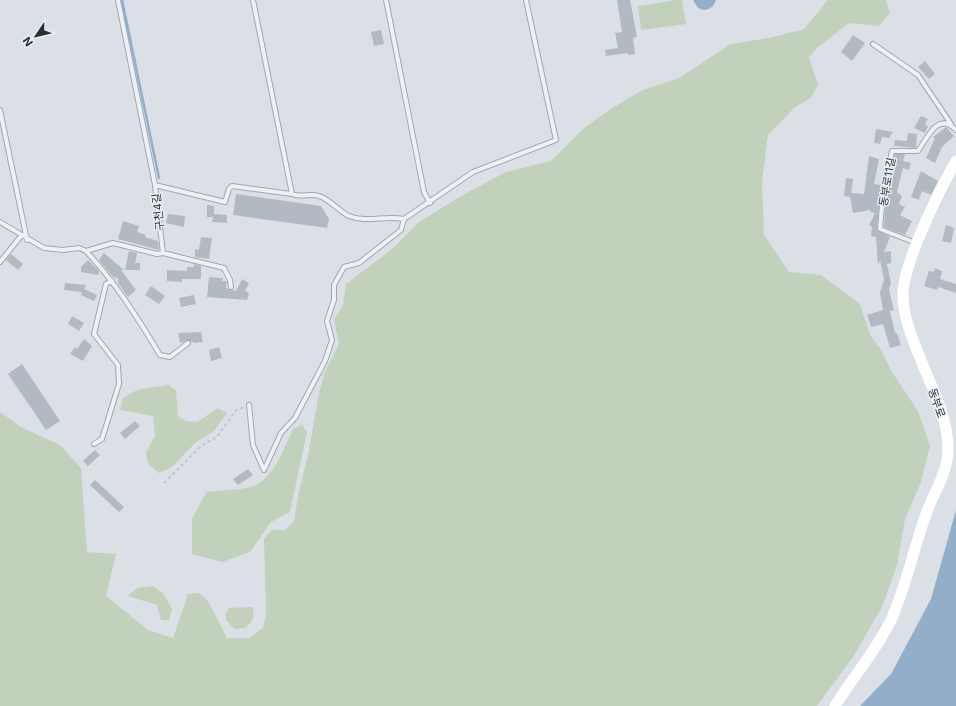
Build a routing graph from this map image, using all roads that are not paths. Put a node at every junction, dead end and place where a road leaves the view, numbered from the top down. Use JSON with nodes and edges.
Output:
{"nodes":[{"id":1,"x":118,"y":0,"type":"edge"},
{"id":2,"x":253,"y":0,"type":"edge"},
{"id":3,"x":386,"y":0,"type":"edge"},
{"id":4,"x":526,"y":0,"type":"edge"},
{"id":5,"x":873,"y":44,"type":"dead end"},
{"id":6,"x":0,"y":110,"type":"edge"},
{"id":7,"x":951,"y":125,"type":"junction"},
{"id":8,"x":956,"y":130,"type":"edge"},
{"id":9,"x":956,"y":161,"type":"edge"},
{"id":10,"x":155,"y":185,"type":"junction"},
{"id":11,"x":292,"y":194,"type":"junction"},
{"id":12,"x":430,"y":203,"type":"junction"},
{"id":13,"x":404,"y":219,"type":"junction"},
{"id":14,"x":0,"y":222,"type":"edge"},
{"id":15,"x":21,"y":236,"type":"junction"},
{"id":16,"x":28,"y":240,"type":"junction"},
{"id":17,"x":917,"y":244,"type":"junction"},
{"id":18,"x":86,"y":251,"type":"junction"},
{"id":19,"x":163,"y":253,"type":"junction"},
{"id":20,"x":0,"y":262,"type":"edge"},
{"id":21,"x":112,"y":281,"type":"junction"},
{"id":22,"x":231,"y":287,"type":"dead end"},
{"id":23,"x":188,"y":343,"type":"dead end"},
{"id":24,"x":249,"y":405,"type":"road end"},
{"id":25,"x":94,"y":444,"type":"dead end"},
{"id":26,"x":834,"y":706,"type":"edge"}],
"edges":[{"from":1,"to":10,"type":"lane","name":"구천4길"},
{"from":2,"to":11,"type":"lane"},
{"from":3,"to":12,"type":"lane"},
{"from":4,"to":12,"type":"lane"},
{"from":5,"to":7,"type":"lane"},
{"from":6,"to":16,"type":"lane"},
{"from":7,"to":8,"type":"lane"},
{"from":7,"to":17,"type":"lane","name":"동부로11길"},
{"from":9,"to":17,"type":"street","name":"동부로"},
{"from":10,"to":11,"type":"lane"},
{"from":10,"to":19,"type":"lane","name":"구천4길"},
{"from":11,"to":13,"type":"lane"},
{"from":12,"to":13,"type":"lane"},
{"from":13,"to":24,"type":"lane"},
{"from":14,"to":15,"type":"lane"},
{"from":15,"to":16,"type":"lane"},
{"from":15,"to":20,"type":"lane"},
{"from":16,"to":18,"type":"lane"},
{"from":17,"to":26,"type":"street","name":"동부로"},
{"from":18,"to":19,"type":"lane"},
{"from":18,"to":21,"type":"lane"},
{"from":19,"to":22,"type":"lane"},
{"from":21,"to":23,"type":"lane"},
{"from":21,"to":25,"type":"lane"}]}
